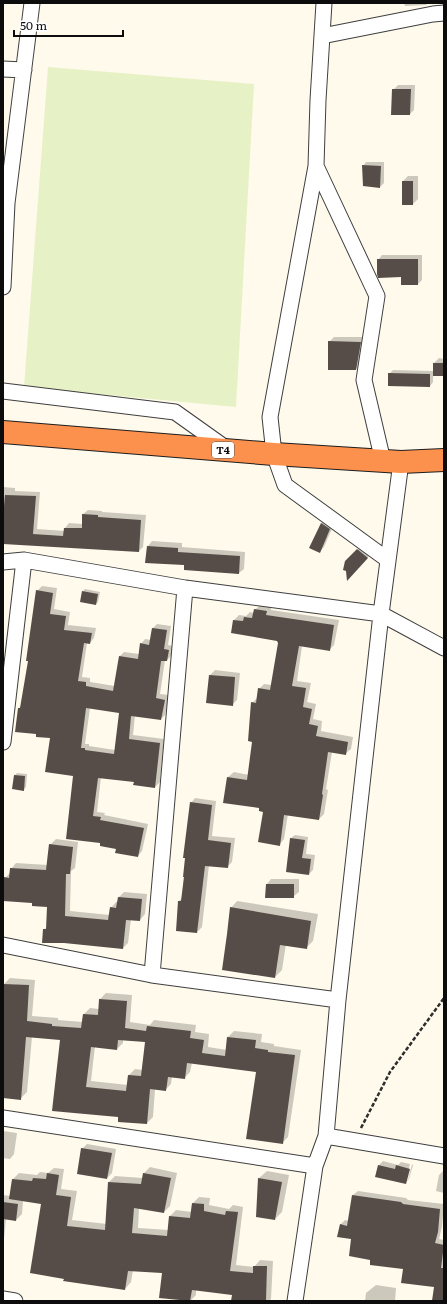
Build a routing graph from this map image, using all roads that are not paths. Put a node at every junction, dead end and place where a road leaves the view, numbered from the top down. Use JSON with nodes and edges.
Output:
{"nodes":[{"id":1,"x":32,"y":3,"type":"edge"},
{"id":2,"x":324,"y":3,"type":"edge"},
{"id":3,"x":444,"y":13,"type":"edge"},
{"id":4,"x":322,"y":36,"type":"junction"},
{"id":5,"x":3,"y":69,"type":"edge"},
{"id":6,"x":24,"y":70,"type":"junction"},
{"id":7,"x":316,"y":166,"type":"junction"},
{"id":8,"x":3,"y":288,"type":"edge"},
{"id":9,"x":3,"y":391,"type":"edge"},
{"id":10,"x":3,"y":432,"type":"edge"},
{"id":11,"x":228,"y":450,"type":"junction"},
{"id":12,"x":274,"y":454,"type":"junction"},
{"id":13,"x":444,"y":460,"type":"edge"},
{"id":14,"x":392,"y":461,"type":"junction"},
{"id":15,"x":24,"y":560,"type":"junction"},
{"id":16,"x":388,"y":560,"type":"junction"},
{"id":17,"x":3,"y":562,"type":"edge"},
{"id":18,"x":185,"y":588,"type":"junction"},
{"id":19,"x":380,"y":614,"type":"junction"},
{"id":20,"x":444,"y":648,"type":"edge"},
{"id":21,"x":3,"y":742,"type":"edge"},
{"id":22,"x":3,"y":945,"type":"edge"},
{"id":23,"x":152,"y":975,"type":"junction"},
{"id":24,"x":338,"y":1000,"type":"junction"},
{"id":25,"x":3,"y":1118,"type":"edge"},
{"id":26,"x":326,"y":1136,"type":"junction"},
{"id":27,"x":444,"y":1156,"type":"edge"},
{"id":28,"x":315,"y":1166,"type":"junction"},
{"id":29,"x":3,"y":1299,"type":"edge"},
{"id":30,"x":15,"y":1301,"type":"edge"},
{"id":31,"x":294,"y":1301,"type":"edge"}],
"edges":[{"from":1,"to":6,"type":"street"},
{"from":2,"to":4,"type":"street"},
{"from":3,"to":4,"type":"street"},
{"from":4,"to":7,"type":"street"},
{"from":5,"to":6,"type":"street"},
{"from":6,"to":8,"type":"street"},
{"from":7,"to":12,"type":"street"},
{"from":7,"to":14,"type":"street"},
{"from":9,"to":11,"type":"street"},
{"from":10,"to":11,"type":"highway","number":"T4"},
{"from":11,"to":12,"type":"highway","number":"T4"},
{"from":12,"to":14,"type":"highway","number":"T4"},
{"from":12,"to":16,"type":"street"},
{"from":13,"to":14,"type":"highway","number":"T4"},
{"from":14,"to":16,"type":"street"},
{"from":15,"to":17,"type":"street"},
{"from":15,"to":18,"type":"street"},
{"from":15,"to":21,"type":"street"},
{"from":16,"to":19,"type":"street"},
{"from":18,"to":19,"type":"street"},
{"from":18,"to":23,"type":"street"},
{"from":19,"to":20,"type":"street"},
{"from":19,"to":24,"type":"street"},
{"from":22,"to":23,"type":"street"},
{"from":23,"to":24,"type":"street"},
{"from":24,"to":26,"type":"street"},
{"from":25,"to":28,"type":"street"},
{"from":26,"to":27,"type":"street"},
{"from":26,"to":28,"type":"street"},
{"from":28,"to":31,"type":"street"},
{"from":29,"to":30,"type":"street"}]}
